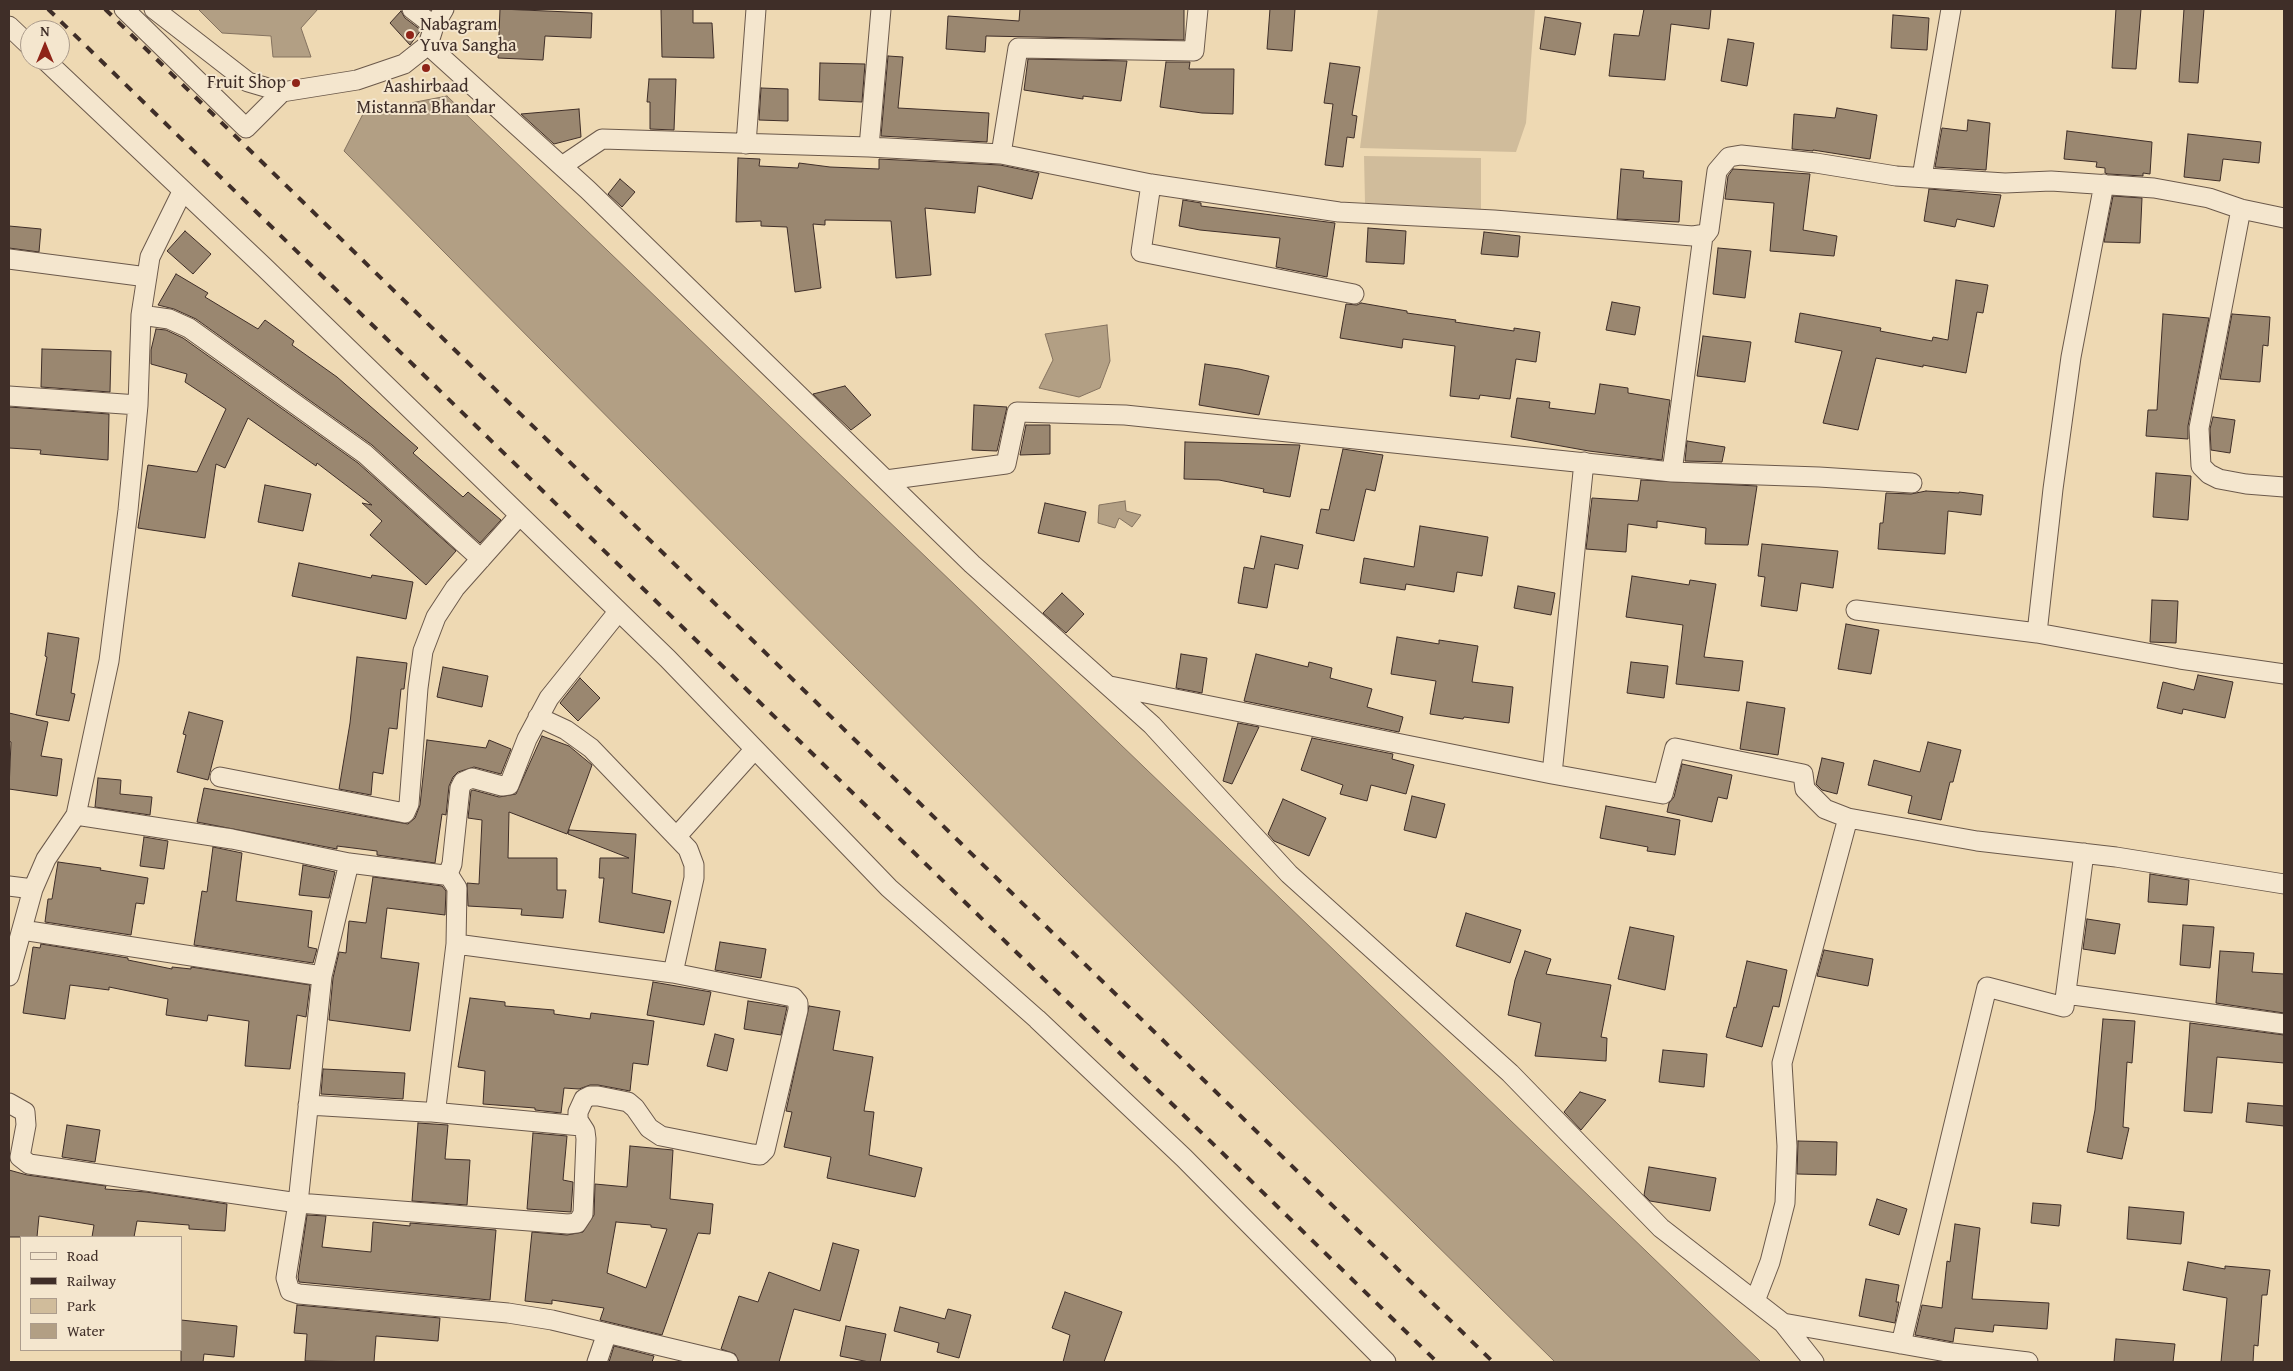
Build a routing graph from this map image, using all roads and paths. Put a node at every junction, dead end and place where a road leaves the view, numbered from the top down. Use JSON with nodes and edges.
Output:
{"nodes":[{"id":1,"x":124,"y":9,"type":"edge"},
{"id":2,"x":154,"y":9,"type":"edge"},
{"id":3,"x":412,"y":9,"type":"edge"},
{"id":4,"x":444,"y":9,"type":"edge"},
{"id":5,"x":756,"y":9,"type":"edge"},
{"id":6,"x":881,"y":9,"type":"edge"},
{"id":7,"x":1198,"y":9,"type":"edge"},
{"id":8,"x":1951,"y":9,"type":"edge"},
{"id":9,"x":9,"y":26,"type":"edge"},
{"id":10,"x":434,"y":26,"type":"junction"},
{"id":11,"x":20,"y":36,"type":"edge"},
{"id":12,"x":428,"y":45,"type":"junction"},
{"id":13,"x":55,"y":70,"type":"edge"},
{"id":14,"x":282,"y":92,"type":"junction"},
{"id":15,"x":746,"y":144,"type":"junction"},
{"id":16,"x":870,"y":147,"type":"junction"},
{"id":17,"x":1002,"y":154,"type":"junction"},
{"id":18,"x":562,"y":166,"type":"junction"},
{"id":19,"x":1922,"y":177,"type":"junction"},
{"id":20,"x":1151,"y":184,"type":"junction"},
{"id":21,"x":2104,"y":184,"type":"junction"},
{"id":22,"x":182,"y":192,"type":"junction"},
{"id":23,"x":2241,"y":209,"type":"junction"},
{"id":24,"x":2284,"y":218,"type":"edge"},
{"id":25,"x":1703,"y":236,"type":"junction"},
{"id":26,"x":9,"y":259,"type":"edge"},
{"id":27,"x":147,"y":277,"type":"junction"},
{"id":28,"x":1354,"y":294,"type":"dead end"},
{"id":29,"x":141,"y":315,"type":"junction"},
{"id":30,"x":9,"y":396,"type":"edge"},
{"id":31,"x":138,"y":405,"type":"junction"},
{"id":32,"x":1584,"y":462,"type":"junction"},
{"id":33,"x":1672,"y":472,"type":"junction"},
{"id":34,"x":886,"y":480,"type":"junction"},
{"id":35,"x":1912,"y":483,"type":"dead end"},
{"id":36,"x":2284,"y":487,"type":"edge"},
{"id":37,"x":519,"y":516,"type":"junction"},
{"id":38,"x":481,"y":559,"type":"junction"},
{"id":39,"x":1856,"y":610,"type":"dead end"},
{"id":40,"x":618,"y":612,"type":"junction"},
{"id":41,"x":2037,"y":633,"type":"junction"},
{"id":42,"x":2284,"y":674,"type":"edge"},
{"id":43,"x":1110,"y":686,"type":"junction"},
{"id":44,"x":538,"y":717,"type":"junction"},
{"id":45,"x":754,"y":750,"type":"junction"},
{"id":46,"x":1552,"y":774,"type":"junction"},
{"id":47,"x":220,"y":777,"type":"dead end"},
{"id":48,"x":76,"y":815,"type":"junction"},
{"id":49,"x":1848,"y":818,"type":"junction"},
{"id":50,"x":677,"y":836,"type":"junction"},
{"id":51,"x":2084,"y":854,"type":"junction"},
{"id":52,"x":349,"y":863,"type":"junction"},
{"id":53,"x":448,"y":874,"type":"junction"},
{"id":54,"x":2284,"y":884,"type":"edge"},
{"id":55,"x":9,"y":886,"type":"edge"},
{"id":56,"x":33,"y":889,"type":"junction"},
{"id":57,"x":22,"y":930,"type":"junction"},
{"id":58,"x":456,"y":944,"type":"junction"},
{"id":59,"x":672,"y":973,"type":"junction"},
{"id":60,"x":9,"y":976,"type":"edge"},
{"id":61,"x":322,"y":976,"type":"junction"},
{"id":62,"x":2066,"y":994,"type":"junction"},
{"id":63,"x":2284,"y":1024,"type":"edge"},
{"id":64,"x":9,"y":1103,"type":"edge"},
{"id":65,"x":308,"y":1105,"type":"junction"},
{"id":66,"x":432,"y":1112,"type":"junction"},
{"id":67,"x":581,"y":1126,"type":"junction"},
{"id":68,"x":298,"y":1203,"type":"junction"},
{"id":69,"x":1755,"y":1301,"type":"junction"},
{"id":70,"x":1783,"y":1323,"type":"junction"},
{"id":71,"x":607,"y":1333,"type":"junction"},
{"id":72,"x":1901,"y":1344,"type":"junction"},
{"id":73,"x":597,"y":1362,"type":"edge"},
{"id":74,"x":728,"y":1362,"type":"edge"},
{"id":75,"x":1385,"y":1362,"type":"edge"},
{"id":76,"x":1814,"y":1362,"type":"edge"},
{"id":77,"x":2028,"y":1362,"type":"edge"}],
"edges":[{"from":1,"to":14,"type":"street"},
{"from":2,"to":14,"type":"street"},
{"from":3,"to":10,"type":"street"},
{"from":4,"to":10,"type":"street"},
{"from":5,"to":15,"type":"street"},
{"from":6,"to":16,"type":"street"},
{"from":7,"to":17,"type":"street"},
{"from":8,"to":19,"type":"street"},
{"from":9,"to":11,"type":"street"},
{"from":10,"to":12,"type":"street"},
{"from":12,"to":14,"type":"street"},
{"from":12,"to":18,"type":"street"},
{"from":13,"to":22,"type":"street"},
{"from":15,"to":16,"type":"street"},
{"from":15,"to":18,"type":"street"},
{"from":16,"to":17,"type":"street"},
{"from":17,"to":20,"type":"street"},
{"from":18,"to":34,"type":"street"},
{"from":19,"to":21,"type":"street"},
{"from":19,"to":25,"type":"street"},
{"from":20,"to":25,"type":"street"},
{"from":20,"to":28,"type":"street"},
{"from":21,"to":23,"type":"street"},
{"from":21,"to":41,"type":"street"},
{"from":22,"to":27,"type":"street"},
{"from":22,"to":37,"type":"street"},
{"from":23,"to":24,"type":"street"},
{"from":23,"to":36,"type":"street"},
{"from":25,"to":33,"type":"street"},
{"from":26,"to":27,"type":"street"},
{"from":27,"to":29,"type":"street"},
{"from":29,"to":31,"type":"street"},
{"from":29,"to":38,"type":"street"},
{"from":30,"to":31,"type":"street"},
{"from":31,"to":48,"type":"street"},
{"from":32,"to":33,"type":"street"},
{"from":32,"to":34,"type":"street"},
{"from":32,"to":46,"type":"street"},
{"from":33,"to":35,"type":"street"},
{"from":34,"to":43,"type":"street"},
{"from":37,"to":38,"type":"street"},
{"from":37,"to":40,"type":"street"},
{"from":38,"to":47,"type":"street"},
{"from":39,"to":41,"type":"street"},
{"from":40,"to":44,"type":"street"},
{"from":40,"to":45,"type":"street"},
{"from":41,"to":42,"type":"street"},
{"from":43,"to":46,"type":"street"},
{"from":43,"to":69,"type":"street"},
{"from":44,"to":50,"type":"street"},
{"from":44,"to":53,"type":"street"},
{"from":45,"to":50,"type":"street"},
{"from":45,"to":75,"type":"street"},
{"from":46,"to":49,"type":"street"},
{"from":48,"to":52,"type":"street"},
{"from":48,"to":56,"type":"street"},
{"from":49,"to":51,"type":"street"},
{"from":49,"to":69,"type":"street"},
{"from":50,"to":59,"type":"street"},
{"from":51,"to":54,"type":"street"},
{"from":51,"to":62,"type":"street"},
{"from":52,"to":53,"type":"street"},
{"from":52,"to":61,"type":"street"},
{"from":53,"to":58,"type":"street"},
{"from":55,"to":56,"type":"street"},
{"from":56,"to":57,"type":"street"},
{"from":57,"to":60,"type":"street"},
{"from":57,"to":61,"type":"street"},
{"from":58,"to":59,"type":"street"},
{"from":58,"to":66,"type":"street"},
{"from":59,"to":67,"type":"street"},
{"from":61,"to":65,"type":"street"},
{"from":62,"to":63,"type":"street"},
{"from":62,"to":72,"type":"street"},
{"from":64,"to":68,"type":"street"},
{"from":65,"to":66,"type":"street"},
{"from":65,"to":68,"type":"street"},
{"from":66,"to":67,"type":"street"},
{"from":67,"to":68,"type":"street"},
{"from":68,"to":71,"type":"street"},
{"from":69,"to":70,"type":"street"},
{"from":70,"to":72,"type":"street"},
{"from":70,"to":76,"type":"street"},
{"from":71,"to":73,"type":"street"},
{"from":71,"to":74,"type":"street"},
{"from":72,"to":77,"type":"street"}]}
